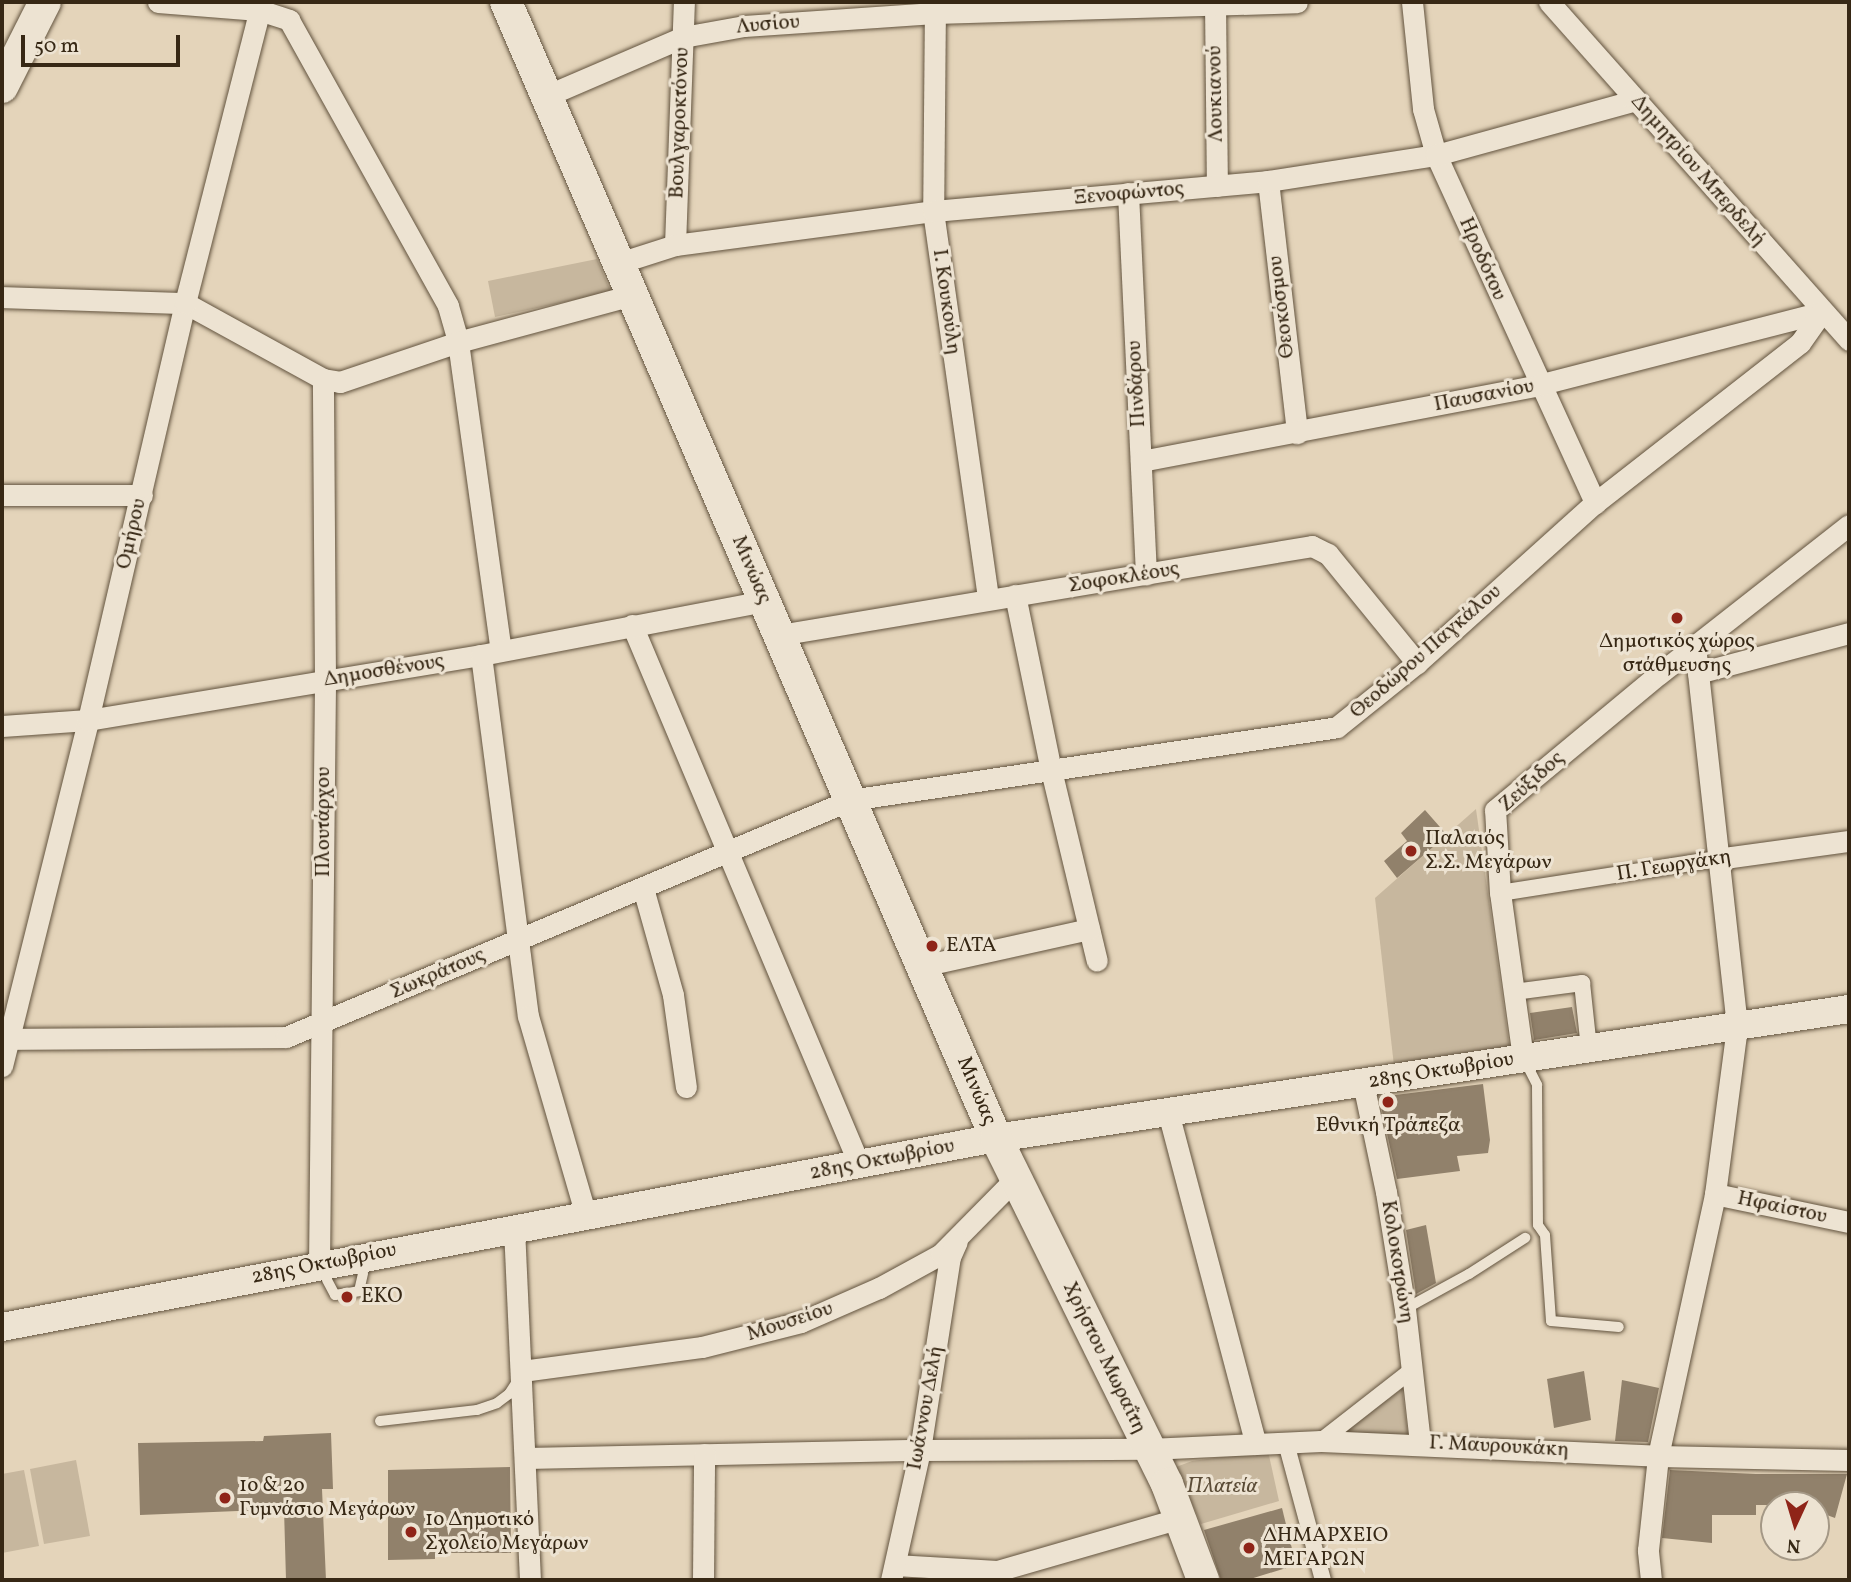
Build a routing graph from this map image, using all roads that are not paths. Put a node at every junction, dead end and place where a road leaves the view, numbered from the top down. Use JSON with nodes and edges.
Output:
{"nodes":[{"id":1,"x":45,"y":2,"type":"edge"},
{"id":2,"x":158,"y":2,"type":"edge"},
{"id":3,"x":506,"y":2,"type":"edge"},
{"id":4,"x":684,"y":2,"type":"edge"},
{"id":5,"x":1297,"y":2,"type":"edge"},
{"id":6,"x":1412,"y":2,"type":"edge"},
{"id":7,"x":1549,"y":2,"type":"edge"},
{"id":8,"x":1215,"y":3,"type":"edge"},
{"id":9,"x":260,"y":6,"type":"edge"},
{"id":10,"x":935,"y":7,"type":"edge"},
{"id":11,"x":683,"y":37,"type":"junction"},
{"id":12,"x":2,"y":87,"type":"edge"},
{"id":13,"x":546,"y":96,"type":"junction"},
{"id":14,"x":1635,"y":100,"type":"junction"},
{"id":15,"x":1436,"y":155,"type":"junction"},
{"id":16,"x":1268,"y":181,"type":"junction"},
{"id":17,"x":1217,"y":187,"type":"junction"},
{"id":18,"x":1128,"y":193,"type":"junction"},
{"id":19,"x":933,"y":211,"type":"junction"},
{"id":20,"x":675,"y":245,"type":"junction"},
{"id":21,"x":618,"y":263,"type":"junction"},
{"id":22,"x":632,"y":295,"type":"junction"},
{"id":23,"x":2,"y":297,"type":"edge"},
{"id":24,"x":185,"y":303,"type":"junction"},
{"id":25,"x":1822,"y":312,"type":"junction"},
{"id":26,"x":1849,"y":340,"type":"edge"},
{"id":27,"x":458,"y":342,"type":"junction"},
{"id":28,"x":323,"y":379,"type":"junction"},
{"id":29,"x":1538,"y":385,"type":"junction"},
{"id":30,"x":1297,"y":433,"type":"junction"},
{"id":31,"x":1141,"y":461,"type":"junction"},
{"id":32,"x":2,"y":495,"type":"edge"},
{"id":33,"x":142,"y":495,"type":"junction"},
{"id":34,"x":1595,"y":503,"type":"junction"},
{"id":35,"x":1849,"y":525,"type":"edge"},
{"id":36,"x":1146,"y":575,"type":"junction"},
{"id":37,"x":1015,"y":595,"type":"junction"},
{"id":38,"x":988,"y":599,"type":"junction"},
{"id":39,"x":764,"y":601,"type":"junction"},
{"id":40,"x":632,"y":625,"type":"junction"},
{"id":41,"x":1849,"y":633,"type":"edge"},
{"id":42,"x":779,"y":635,"type":"junction"},
{"id":43,"x":1695,"y":648,"type":"junction"},
{"id":44,"x":491,"y":653,"type":"junction"},
{"id":45,"x":1417,"y":663,"type":"junction"},
{"id":46,"x":1698,"y":673,"type":"junction"},
{"id":47,"x":325,"y":680,"type":"junction"},
{"id":48,"x":88,"y":720,"type":"junction"},
{"id":49,"x":2,"y":726,"type":"edge"},
{"id":50,"x":1051,"y":770,"type":"junction"},
{"id":51,"x":850,"y":800,"type":"junction"},
{"id":52,"x":1849,"y":841,"type":"edge"},
{"id":53,"x":726,"y":850,"type":"junction"},
{"id":54,"x":1717,"y":859,"type":"junction"},
{"id":55,"x":643,"y":888,"type":"junction"},
{"id":56,"x":1500,"y":893,"type":"junction"},
{"id":57,"x":1089,"y":929,"type":"junction"},
{"id":58,"x":516,"y":941,"type":"junction"},
{"id":59,"x":1097,"y":961,"type":"dead end"},
{"id":60,"x":922,"y":965,"type":"junction"},
{"id":61,"x":1514,"y":992,"type":"junction"},
{"id":62,"x":1849,"y":1009,"type":"edge"},
{"id":63,"x":322,"y":1024,"type":"junction"},
{"id":64,"x":1737,"y":1026,"type":"junction"},
{"id":65,"x":5,"y":1039,"type":"edge"},
{"id":66,"x":1589,"y":1048,"type":"junction"},
{"id":67,"x":1523,"y":1058,"type":"junction"},
{"id":68,"x":2,"y":1066,"type":"edge"},
{"id":69,"x":1363,"y":1083,"type":"junction"},
{"id":70,"x":686,"y":1087,"type":"dead end"},
{"id":71,"x":1168,"y":1112,"type":"junction"},
{"id":72,"x":996,"y":1139,"type":"junction"},
{"id":73,"x":859,"y":1164,"type":"junction"},
{"id":74,"x":1016,"y":1178,"type":"junction"},
{"id":75,"x":1715,"y":1194,"type":"junction"},
{"id":76,"x":586,"y":1215,"type":"junction"},
{"id":77,"x":1849,"y":1222,"type":"edge"},
{"id":78,"x":514,"y":1228,"type":"junction"},
{"id":79,"x":959,"y":1236,"type":"junction"},
{"id":80,"x":1525,"y":1238,"type":"dead end"},
{"id":81,"x":323,"y":1273,"type":"junction"},
{"id":82,"x":1405,"y":1309,"type":"junction"},
{"id":83,"x":1619,"y":1326,"type":"dead end"},
{"id":84,"x":2,"y":1327,"type":"edge"},
{"id":85,"x":1412,"y":1370,"type":"junction"},
{"id":86,"x":523,"y":1371,"type":"junction"},
{"id":87,"x":380,"y":1421,"type":"dead end"},
{"id":88,"x":1321,"y":1441,"type":"junction"},
{"id":89,"x":1286,"y":1443,"type":"junction"},
{"id":90,"x":1420,"y":1443,"type":"junction"},
{"id":91,"x":1256,"y":1444,"type":"junction"},
{"id":92,"x":1149,"y":1449,"type":"junction"},
{"id":93,"x":920,"y":1450,"type":"junction"},
{"id":94,"x":705,"y":1454,"type":"junction"},
{"id":95,"x":1658,"y":1456,"type":"junction"},
{"id":96,"x":526,"y":1458,"type":"junction"},
{"id":97,"x":1849,"y":1460,"type":"edge"},
{"id":98,"x":1181,"y":1518,"type":"junction"},
{"id":99,"x":893,"y":1573,"type":"edge"},
{"id":100,"x":530,"y":1580,"type":"edge"},
{"id":101,"x":703,"y":1580,"type":"edge"},
{"id":102,"x":1203,"y":1580,"type":"edge"},
{"id":103,"x":1323,"y":1580,"type":"edge"},
{"id":104,"x":1651,"y":1580,"type":"edge"}],
"edges":[{"from":1,"to":12,"type":"main road"},
{"from":2,"to":9,"type":"street"},
{"from":3,"to":13,"type":"main road","name":"Μινώας"},
{"from":4,"to":11,"type":"street","name":"Βουλγαροκτόνου"},
{"from":5,"to":8,"type":"street","name":"Λυσίου"},
{"from":6,"to":15,"type":"street","name":"Ηροδότου"},
{"from":7,"to":14,"type":"street","name":"Δημητρίου Μπερδελή"},
{"from":8,"to":10,"type":"street","name":"Λυσίου"},
{"from":8,"to":17,"type":"street","name":"Λουκιανού"},
{"from":9,"to":24,"type":"street","name":"Ομήρου"},
{"from":9,"to":27,"type":"street"},
{"from":10,"to":11,"type":"street","name":"Λυσίου"},
{"from":10,"to":19,"type":"street","name":"Ι. Κουκούλη"},
{"from":11,"to":13,"type":"street","name":"Λυσίου"},
{"from":11,"to":20,"type":"street","name":"Βουλγαροκτόνου"},
{"from":13,"to":21,"type":"main road","name":"Μινώας"},
{"from":14,"to":15,"type":"street","name":"Ξενοφώντος"},
{"from":14,"to":25,"type":"street","name":"Δημητρίου Μπερδελή"},
{"from":15,"to":16,"type":"street","name":"Ξενοφώντος"},
{"from":15,"to":29,"type":"street","name":"Ηροδότου"},
{"from":16,"to":17,"type":"street","name":"Ξενοφώντος"},
{"from":16,"to":30,"type":"street","name":"Θεοκόσμου"},
{"from":17,"to":18,"type":"street","name":"Ξενοφώντος"},
{"from":18,"to":19,"type":"street","name":"Ξενοφώντος"},
{"from":18,"to":31,"type":"street","name":"Πινδάρου"},
{"from":19,"to":20,"type":"street","name":"Ξενοφώντος"},
{"from":19,"to":38,"type":"street","name":"Ι. Κουκούλη"},
{"from":20,"to":21,"type":"street","name":"Ξενοφώντος"},
{"from":21,"to":22,"type":"main road","name":"Μινώας"},
{"from":22,"to":27,"type":"street"},
{"from":22,"to":39,"type":"main road","name":"Μινώας"},
{"from":23,"to":24,"type":"street"},
{"from":24,"to":28,"type":"street"},
{"from":24,"to":33,"type":"street","name":"Ομήρου"},
{"from":25,"to":26,"type":"street","name":"Δημητρίου Μπερδελή"},
{"from":25,"to":29,"type":"street","name":"Παυσανίου"},
{"from":25,"to":34,"type":"street","name":"Θεοδώρου Παγκάλου"},
{"from":27,"to":28,"type":"street"},
{"from":27,"to":44,"type":"street"},
{"from":28,"to":47,"type":"street","name":"Πλουτάρχου"},
{"from":29,"to":30,"type":"street","name":"Παυσανίου"},
{"from":29,"to":34,"type":"street","name":"Ηροδότου"},
{"from":30,"to":31,"type":"street","name":"Παυσανίου"},
{"from":31,"to":36,"type":"street","name":"Πινδάρου"},
{"from":32,"to":33,"type":"street"},
{"from":33,"to":48,"type":"street","name":"Ομήρου"},
{"from":34,"to":45,"type":"street","name":"Θεοδώρου Παγκάλου"},
{"from":35,"to":43,"type":"street"},
{"from":36,"to":37,"type":"street","name":"Σοφοκλέους"},
{"from":36,"to":45,"type":"street","name":"Σοφοκλέους"},
{"from":37,"to":38,"type":"street","name":"Σοφοκλέους"},
{"from":37,"to":50,"type":"street"},
{"from":38,"to":42,"type":"street","name":"Σοφοκλέους"},
{"from":39,"to":40,"type":"street","name":"Δημοσθένους"},
{"from":39,"to":42,"type":"main road","name":"Μινώας"},
{"from":40,"to":44,"type":"street","name":"Δημοσθένους"},
{"from":40,"to":53,"type":"street"},
{"from":41,"to":46,"type":"street"},
{"from":42,"to":51,"type":"main road","name":"Μινώας"},
{"from":43,"to":46,"type":"street"},
{"from":43,"to":56,"type":"street","name":"Ζεύξιδος"},
{"from":44,"to":47,"type":"street","name":"Δημοσθένους"},
{"from":44,"to":58,"type":"street"},
{"from":45,"to":50,"type":"street","name":"Θεοδώρου Παγκάλου"},
{"from":46,"to":54,"type":"street"},
{"from":47,"to":48,"type":"street","name":"Δημοσθένους"},
{"from":47,"to":63,"type":"street","name":"Πλουτάρχου"},
{"from":48,"to":49,"type":"street","name":"Δημοσθένους"},
{"from":48,"to":65,"type":"street","name":"Ομήρου"},
{"from":50,"to":51,"type":"street","name":"Θεοδώρου Παγκάλου"},
{"from":50,"to":57,"type":"street"},
{"from":51,"to":53,"type":"street","name":"Σωκράτους"},
{"from":51,"to":60,"type":"main road","name":"Μινώας"},
{"from":52,"to":54,"type":"street","name":"Π. Γεωργάκη"},
{"from":53,"to":55,"type":"street","name":"Σωκράτους"},
{"from":53,"to":73,"type":"street"},
{"from":54,"to":56,"type":"street","name":"Π. Γεωργάκη"},
{"from":54,"to":64,"type":"street"},
{"from":55,"to":58,"type":"street","name":"Σωκράτους"},
{"from":55,"to":70,"type":"street"},
{"from":56,"to":61,"type":"street","name":"Ζεύξιδος"},
{"from":57,"to":59,"type":"street"},
{"from":57,"to":60,"type":"street"},
{"from":58,"to":63,"type":"street","name":"Σωκράτους"},
{"from":58,"to":76,"type":"street"},
{"from":60,"to":72,"type":"main road","name":"Μινώας"},
{"from":61,"to":66,"type":"street"},
{"from":61,"to":67,"type":"street","name":"Ζεύξιδος"},
{"from":62,"to":64,"type":"street","name":"28ης Οκτωβρίου"},
{"from":63,"to":65,"type":"street","name":"Σωκράτους"},
{"from":63,"to":81,"type":"street","name":"Πλουτάρχου"},
{"from":64,"to":66,"type":"street","name":"28ης Οκτωβρίου"},
{"from":64,"to":75,"type":"street"},
{"from":65,"to":68,"type":"street","name":"Ομήρου"},
{"from":66,"to":67,"type":"street","name":"28ης Οκτωβρίου"},
{"from":67,"to":69,"type":"street","name":"28ης Οκτωβρίου"},
{"from":67,"to":83,"type":"lane"},
{"from":69,"to":71,"type":"street","name":"28ης Οκτωβρίου"},
{"from":69,"to":82,"type":"street","name":"Κολοκοτρώνη"},
{"from":71,"to":72,"type":"street","name":"28ης Οκτωβρίου"},
{"from":71,"to":91,"type":"street"},
{"from":72,"to":73,"type":"street","name":"28ης Οκτωβρίου"},
{"from":72,"to":74,"type":"main road","name":"Χρήστου Μωραΐτη"},
{"from":73,"to":76,"type":"street","name":"28ης Οκτωβρίου"},
{"from":74,"to":79,"type":"street","name":"Μουσείου"},
{"from":74,"to":92,"type":"main road","name":"Χρήστου Μωραΐτη"},
{"from":75,"to":77,"type":"street","name":"Ηφαίστου"},
{"from":75,"to":95,"type":"street"},
{"from":76,"to":78,"type":"street","name":"28ης Οκτωβρίου"},
{"from":78,"to":81,"type":"street","name":"28ης Οκτωβρίου"},
{"from":78,"to":86,"type":"street"},
{"from":79,"to":86,"type":"street","name":"Μουσείου"},
{"from":79,"to":93,"type":"street","name":"Ιωάννου Δελή"},
{"from":80,"to":82,"type":"lane"},
{"from":81,"to":84,"type":"street","name":"28ης Οκτωβρίου"},
{"from":82,"to":85,"type":"street","name":"Κολοκοτρώνη"},
{"from":85,"to":88,"type":"street"},
{"from":85,"to":90,"type":"street","name":"Κολοκοτρώνη"},
{"from":86,"to":87,"type":"lane"},
{"from":86,"to":96,"type":"street"},
{"from":88,"to":89,"type":"street","name":"Γ. Μαυρουκάκη"},
{"from":88,"to":90,"type":"street","name":"Γ. Μαυρουκάκη"},
{"from":89,"to":91,"type":"street","name":"Γ. Μαυρουκάκη"},
{"from":89,"to":103,"type":"street"},
{"from":90,"to":95,"type":"street","name":"Γ. Μαυρουκάκη"},
{"from":91,"to":92,"type":"street","name":"Γ. Μαυρουκάκη"},
{"from":92,"to":93,"type":"street","name":"Γ. Μαυρουκάκη"},
{"from":92,"to":98,"type":"main road","name":"Χρήστου Μωραΐτη"},
{"from":93,"to":94,"type":"street","name":"Γ. Μαυρουκάκη"},
{"from":93,"to":99,"type":"street","name":"Ιωάννου Δελή"},
{"from":94,"to":96,"type":"street","name":"Γ. Μαυρουκάκη"},
{"from":94,"to":101,"type":"street"},
{"from":95,"to":97,"type":"street","name":"Γ. Μαυρουκάκη"},
{"from":95,"to":104,"type":"street"},
{"from":96,"to":100,"type":"street"},
{"from":98,"to":99,"type":"street"},
{"from":98,"to":102,"type":"main road","name":"Χρήστου Μωραΐτη"}]}
